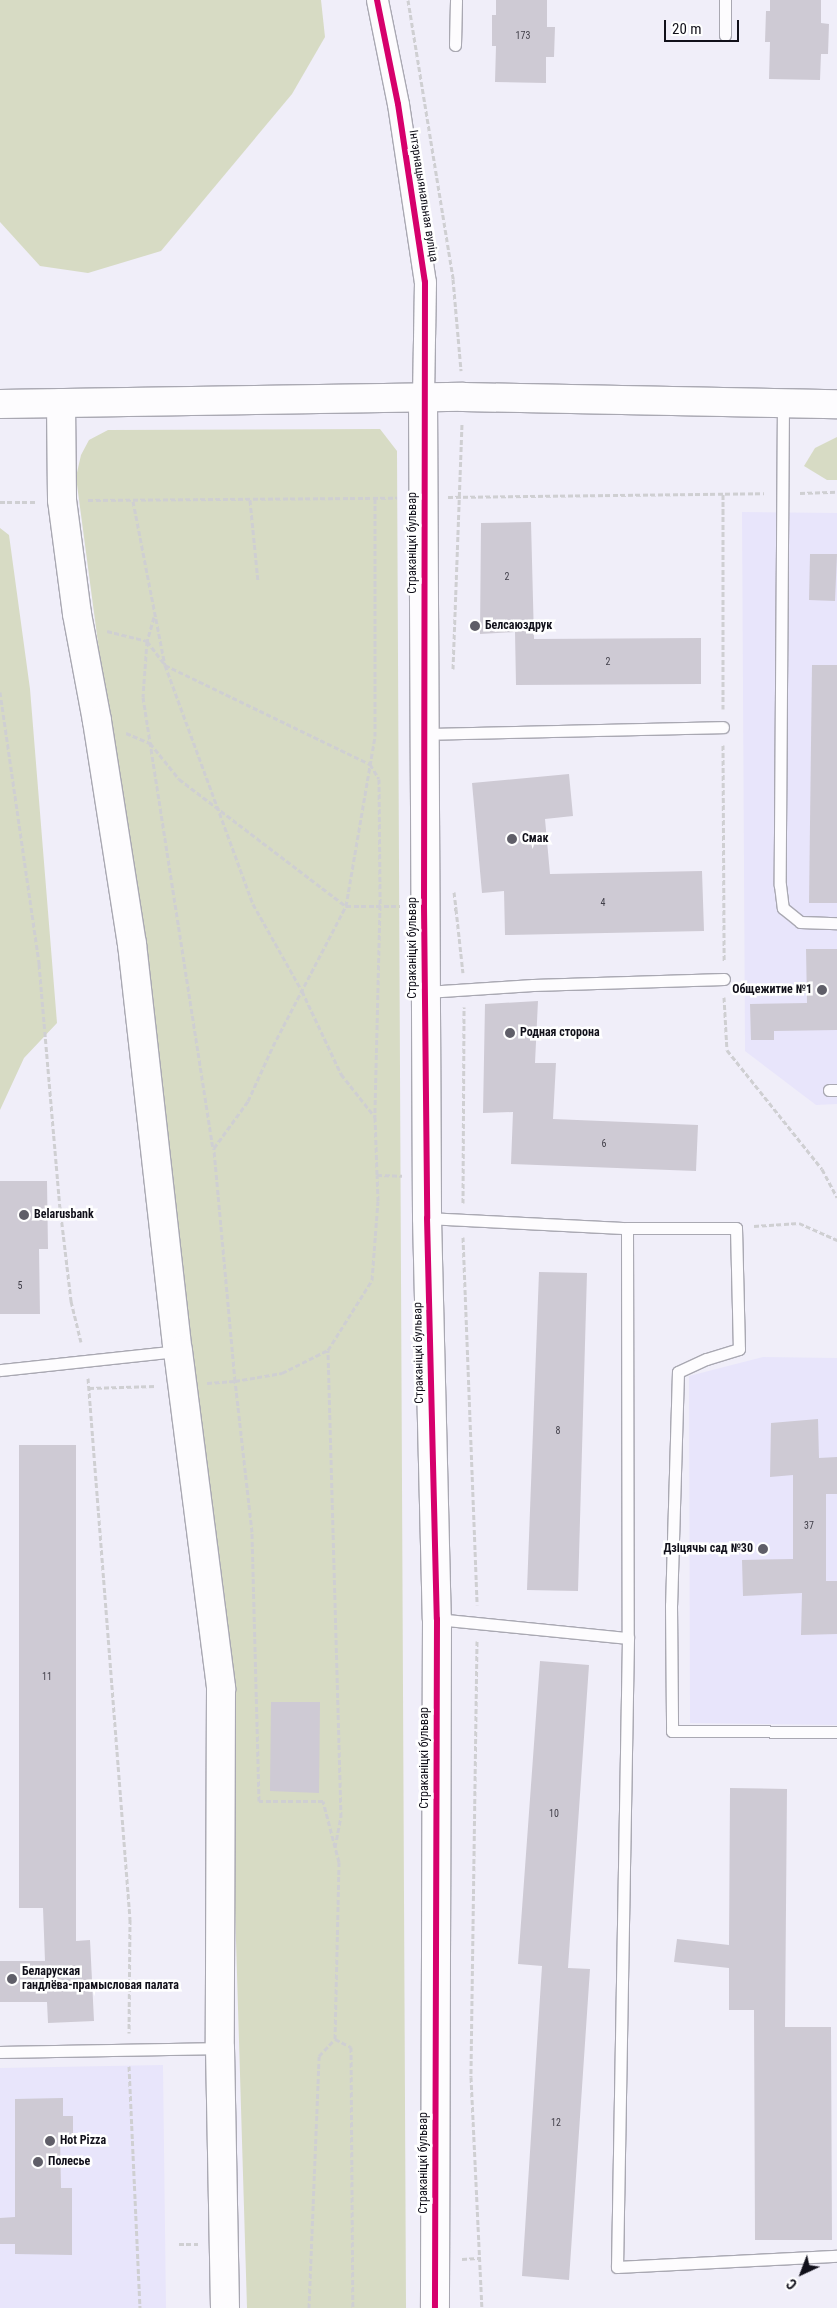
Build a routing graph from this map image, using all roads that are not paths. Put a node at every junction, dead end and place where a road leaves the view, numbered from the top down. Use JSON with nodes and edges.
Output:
{"nodes":[{"id":1,"x":377,"y":0,"type":"edge"},
{"id":2,"x":456,"y":0,"type":"edge"},
{"id":3,"x":725,"y":0,"type":"edge"},
{"id":4,"x":725,"y":35,"type":"dead end"},
{"id":5,"x":455,"y":45,"type":"dead end"},
{"id":6,"x":423,"y":397,"type":"junction"},
{"id":7,"x":61,"y":402,"type":"junction"},
{"id":8,"x":783,"y":402,"type":"junction"},
{"id":9,"x":0,"y":404,"type":"edge"},
{"id":10,"x":837,"y":404,"type":"edge"},
{"id":11,"x":723,"y":727,"type":"dead end"},
{"id":12,"x":423,"y":734,"type":"junction"},
{"id":13,"x":837,"y":923,"type":"edge"},
{"id":14,"x":724,"y":979,"type":"road end"},
{"id":15,"x":424,"y":992,"type":"junction"},
{"id":16,"x":427,"y":1218,"type":"junction"},
{"id":17,"x":627,"y":1228,"type":"junction"},
{"id":18,"x":178,"y":1351,"type":"junction"},
{"id":19,"x":0,"y":1370,"type":"edge"},
{"id":20,"x":437,"y":1619,"type":"junction"},
{"id":21,"x":628,"y":1638,"type":"junction"},
{"id":22,"x":837,"y":1732,"type":"edge"},
{"id":23,"x":220,"y":2048,"type":"junction"},
{"id":24,"x":0,"y":2052,"type":"edge"},
{"id":25,"x":837,"y":2256,"type":"edge"},
{"id":26,"x":225,"y":2308,"type":"edge"},
{"id":27,"x":435,"y":2308,"type":"edge"}],
"edges":[{"from":1,"to":6,"type":"street","name":"Інтэрнацыянальная вуліца"},
{"from":2,"to":5,"type":"lane"},
{"from":3,"to":4,"type":"lane"},
{"from":6,"to":7,"type":"street"},
{"from":6,"to":8,"type":"street"},
{"from":6,"to":12,"type":"street","name":"Страканіцкі бульвар"},
{"from":7,"to":9,"type":"street"},
{"from":7,"to":18,"type":"street"},
{"from":8,"to":10,"type":"street"},
{"from":8,"to":13,"type":"lane"},
{"from":11,"to":12,"type":"lane"},
{"from":12,"to":15,"type":"street","name":"Страканіцкі бульвар"},
{"from":14,"to":15,"type":"lane"},
{"from":15,"to":16,"type":"street","name":"Страканіцкі бульвар"},
{"from":16,"to":17,"type":"lane"},
{"from":16,"to":20,"type":"street","name":"Страканіцкі бульвар"},
{"from":17,"to":21,"type":"lane"},
{"from":17,"to":22,"type":"lane"},
{"from":18,"to":19,"type":"lane"},
{"from":18,"to":23,"type":"street"},
{"from":20,"to":21,"type":"lane"},
{"from":20,"to":27,"type":"street","name":"Страканіцкі бульвар"},
{"from":21,"to":25,"type":"lane"},
{"from":23,"to":24,"type":"lane"},
{"from":23,"to":26,"type":"street"}]}
